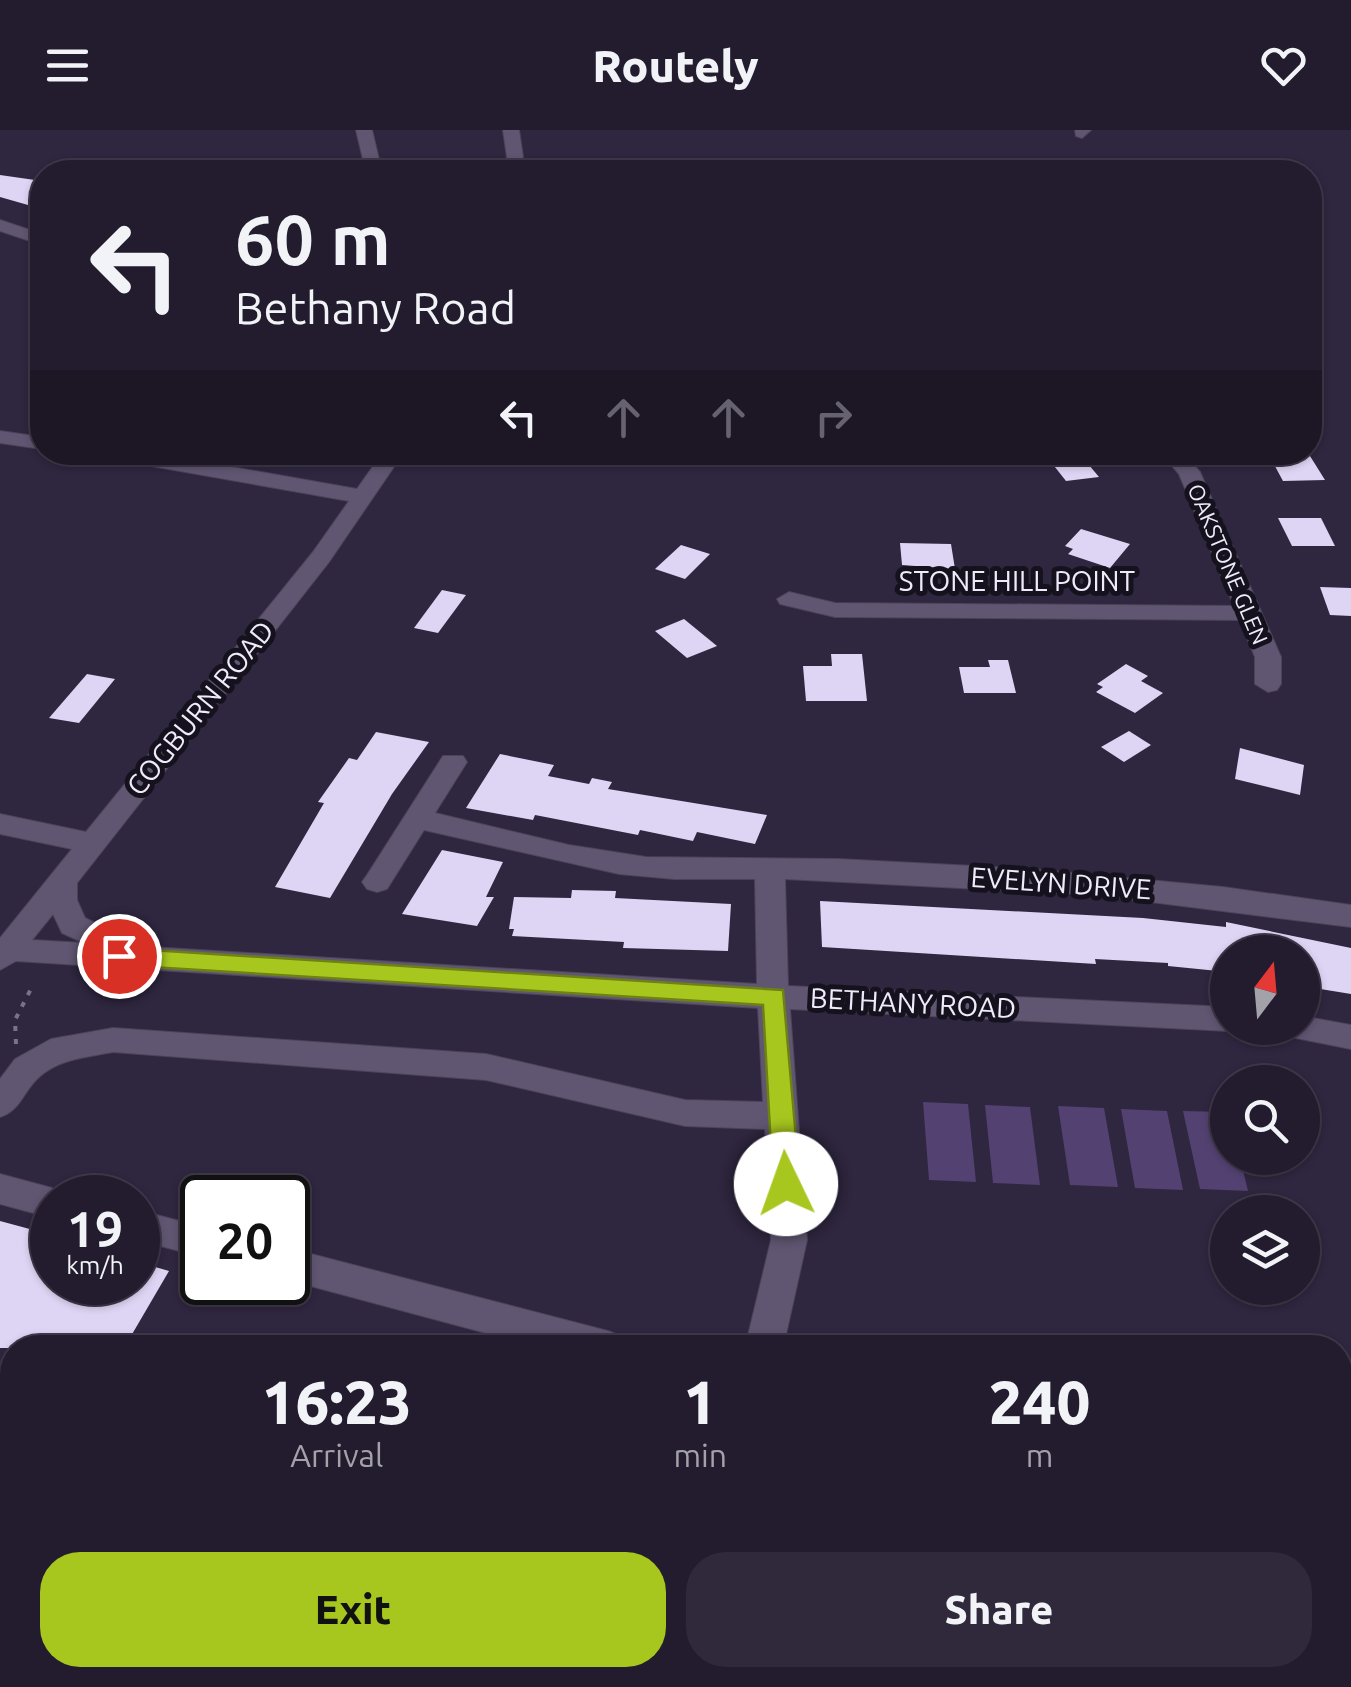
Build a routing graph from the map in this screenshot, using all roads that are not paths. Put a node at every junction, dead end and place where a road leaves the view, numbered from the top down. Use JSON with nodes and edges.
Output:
{"nodes":[{"id":1,"x":364,"y":130,"type":"edge"},
{"id":2,"x":511,"y":130,"type":"edge"},
{"id":3,"x":371,"y":160,"type":"edge"},
{"id":4,"x":514,"y":160,"type":"edge"},
{"id":5,"x":0,"y":226,"type":"edge"},
{"id":6,"x":30,"y":236,"type":"edge"},
{"id":7,"x":0,"y":437,"type":"edge"},
{"id":8,"x":30,"y":441,"type":"edge"},
{"id":9,"x":181,"y":465,"type":"edge"},
{"id":10,"x":386,"y":465,"type":"edge"},
{"id":11,"x":1182,"y":465,"type":"edge"},
{"id":12,"x":366,"y":497,"type":"junction"},
{"id":13,"x":789,"y":599,"type":"dead end"},
{"id":14,"x":1247,"y":613,"type":"junction"},
{"id":15,"x":1268,"y":684,"type":"dead end"},
{"id":16,"x":453,"y":762,"type":"dead end"},
{"id":17,"x":420,"y":819,"type":"junction"},
{"id":18,"x":0,"y":824,"type":"edge"},
{"id":19,"x":91,"y":843,"type":"junction"},
{"id":20,"x":770,"y":871,"type":"junction"},
{"id":21,"x":62,"y":882,"type":"junction"},
{"id":22,"x":377,"y":882,"type":"dead end"},
{"id":23,"x":1351,"y":916,"type":"edge"},
{"id":24,"x":3,"y":952,"type":"edge"},
{"id":25,"x":155,"y":958,"type":"junction"},
{"id":26,"x":775,"y":996,"type":"junction"},
{"id":27,"x":1210,"y":1018,"type":"edge"},
{"id":28,"x":1320,"y":1031,"type":"edge"},
{"id":29,"x":1351,"y":1037,"type":"edge"},
{"id":30,"x":0,"y":1104,"type":"edge"},
{"id":31,"x":783,"y":1116,"type":"junction"},
{"id":32,"x":0,"y":1189,"type":"edge"},
{"id":33,"x":30,"y":1197,"type":"edge"},
{"id":34,"x":310,"y":1270,"type":"edge"},
{"id":35,"x":558,"y":1335,"type":"edge"},
{"id":36,"x":767,"y":1335,"type":"edge"}],
"edges":[{"from":1,"to":3,"type":"street"},
{"from":2,"to":4,"type":"street"},
{"from":5,"to":6,"type":"street"},
{"from":7,"to":8,"type":"street"},
{"from":9,"to":12,"type":"street"},
{"from":10,"to":12,"type":"street","name":"COGBURN ROAD"},
{"from":11,"to":14,"type":"street","name":"OAKSTONE GLEN"},
{"from":12,"to":19,"type":"street","name":"COGBURN ROAD"},
{"from":13,"to":14,"type":"street","name":"STONE HILL POINT"},
{"from":14,"to":15,"type":"street","name":"OAKSTONE GLEN"},
{"from":16,"to":17,"type":"street"},
{"from":17,"to":20,"type":"street","name":"EVELYN DRIVE"},
{"from":17,"to":22,"type":"street"},
{"from":18,"to":19,"type":"street"},
{"from":19,"to":21,"type":"street","name":"COGBURN ROAD"},
{"from":20,"to":23,"type":"street","name":"EVELYN DRIVE"},
{"from":20,"to":26,"type":"street"},
{"from":21,"to":24,"type":"street","name":"COGBURN ROAD"},
{"from":21,"to":25,"type":"street"},
{"from":24,"to":25,"type":"street","name":"BETHANY ROAD"},
{"from":25,"to":26,"type":"street","name":"BETHANY ROAD"},
{"from":26,"to":27,"type":"street","name":"BETHANY ROAD"},
{"from":26,"to":31,"type":"street"},
{"from":28,"to":29,"type":"street"},
{"from":30,"to":31,"type":"street"},
{"from":31,"to":36,"type":"street"},
{"from":32,"to":33,"type":"street"},
{"from":34,"to":35,"type":"street"}]}
